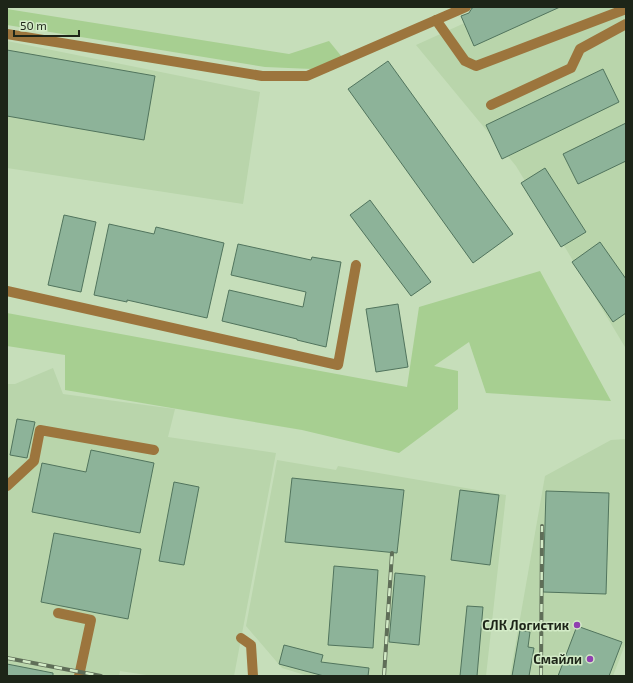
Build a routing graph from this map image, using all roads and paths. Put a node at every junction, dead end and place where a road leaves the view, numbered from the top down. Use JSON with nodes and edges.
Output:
{"nodes":[{"id":1,"x":466,"y":7,"type":"edge"},
{"id":2,"x":626,"y":9,"type":"edge"},
{"id":3,"x":436,"y":20,"type":"junction"},
{"id":4,"x":626,"y":24,"type":"edge"},
{"id":5,"x":7,"y":34,"type":"edge"},
{"id":6,"x":491,"y":105,"type":"dead end"},
{"id":7,"x":356,"y":265,"type":"dead end"},
{"id":8,"x":7,"y":291,"type":"edge"},
{"id":9,"x":154,"y":450,"type":"dead end"},
{"id":10,"x":7,"y":486,"type":"edge"},
{"id":11,"x":58,"y":613,"type":"dead end"},
{"id":12,"x":241,"y":638,"type":"dead end"},
{"id":13,"x":79,"y":676,"type":"edge"},
{"id":14,"x":253,"y":676,"type":"edge"}],
"edges":[{"from":1,"to":3,"type":"street"},
{"from":2,"to":3,"type":"street"},
{"from":3,"to":5,"type":"street"},
{"from":4,"to":6,"type":"street"},
{"from":7,"to":8,"type":"street"},
{"from":9,"to":10,"type":"street"},
{"from":11,"to":13,"type":"street"},
{"from":12,"to":14,"type":"street"}]}
